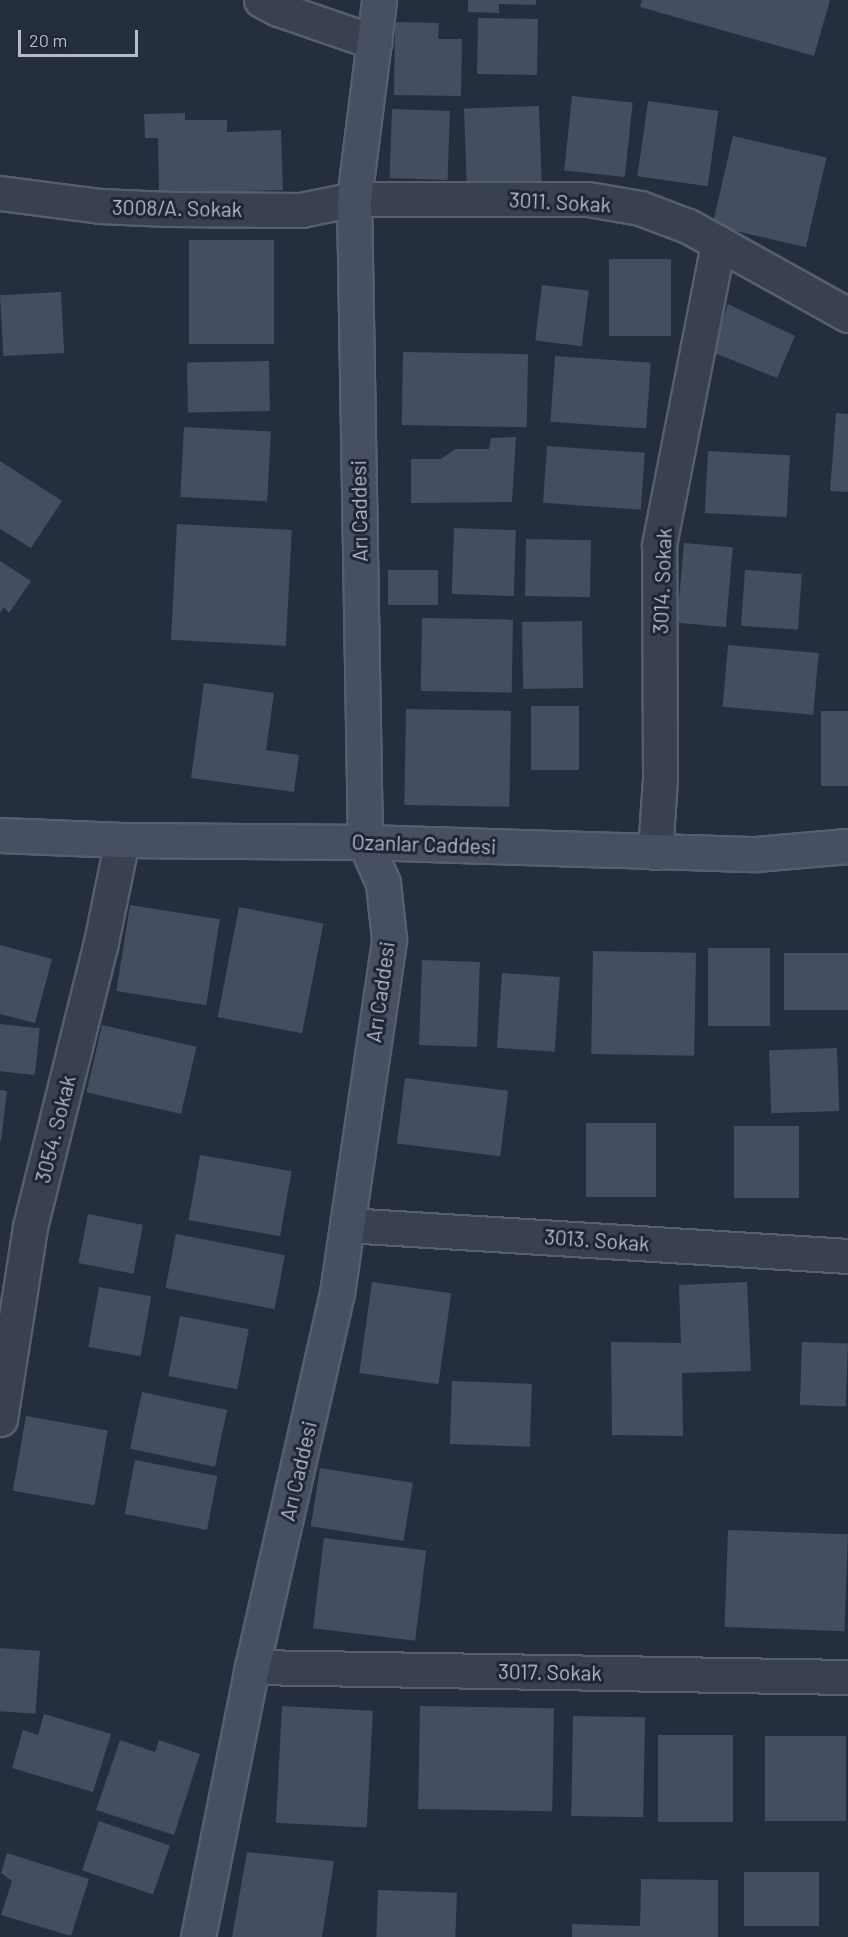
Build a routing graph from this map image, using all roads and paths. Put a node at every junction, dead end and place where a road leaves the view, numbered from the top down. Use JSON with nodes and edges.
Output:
{"nodes":[{"id":1,"x":261,"y":0,"type":"edge"},
{"id":2,"x":379,"y":0,"type":"edge"},
{"id":3,"x":374,"y":42,"type":"junction"},
{"id":4,"x":0,"y":193,"type":"edge"},
{"id":5,"x":354,"y":200,"type":"junction"},
{"id":6,"x":718,"y":243,"type":"junction"},
{"id":7,"x":848,"y":315,"type":"edge"},
{"id":8,"x":0,"y":836,"type":"edge"},
{"id":9,"x":122,"y":840,"type":"junction"},
{"id":10,"x":365,"y":842,"type":"junction"},
{"id":11,"x":848,"y":846,"type":"edge"},
{"id":12,"x":654,"y":852,"type":"junction"},
{"id":13,"x":347,"y":1224,"type":"junction"},
{"id":14,"x":848,"y":1257,"type":"edge"},
{"id":15,"x":0,"y":1419,"type":"edge"},
{"id":16,"x":252,"y":1667,"type":"junction"},
{"id":17,"x":848,"y":1677,"type":"edge"},
{"id":18,"x":198,"y":1937,"type":"edge"}],
"edges":[{"from":1,"to":3,"type":"street"},
{"from":2,"to":3,"type":"street","name":"Arı Caddesi"},
{"from":3,"to":5,"type":"street","name":"Arı Caddesi"},
{"from":4,"to":5,"type":"street","name":"3008/A. Sokak"},
{"from":5,"to":6,"type":"street","name":"3011. Sokak"},
{"from":5,"to":10,"type":"street","name":"Arı Caddesi"},
{"from":6,"to":7,"type":"street","name":"3011. Sokak"},
{"from":6,"to":12,"type":"street","name":"3014. Sokak"},
{"from":8,"to":9,"type":"street","name":"Ozanlar Caddesi"},
{"from":9,"to":10,"type":"street","name":"Ozanlar Caddesi"},
{"from":9,"to":15,"type":"street","name":"3054. Sokak"},
{"from":10,"to":12,"type":"street","name":"Ozanlar Caddesi"},
{"from":10,"to":13,"type":"street","name":"Arı Caddesi"},
{"from":11,"to":12,"type":"street","name":"Ozanlar Caddesi"},
{"from":13,"to":14,"type":"street","name":"3013. Sokak"},
{"from":13,"to":16,"type":"street","name":"Arı Caddesi"},
{"from":16,"to":17,"type":"street","name":"3017. Sokak"},
{"from":16,"to":18,"type":"street","name":"Arı Caddesi"}]}
